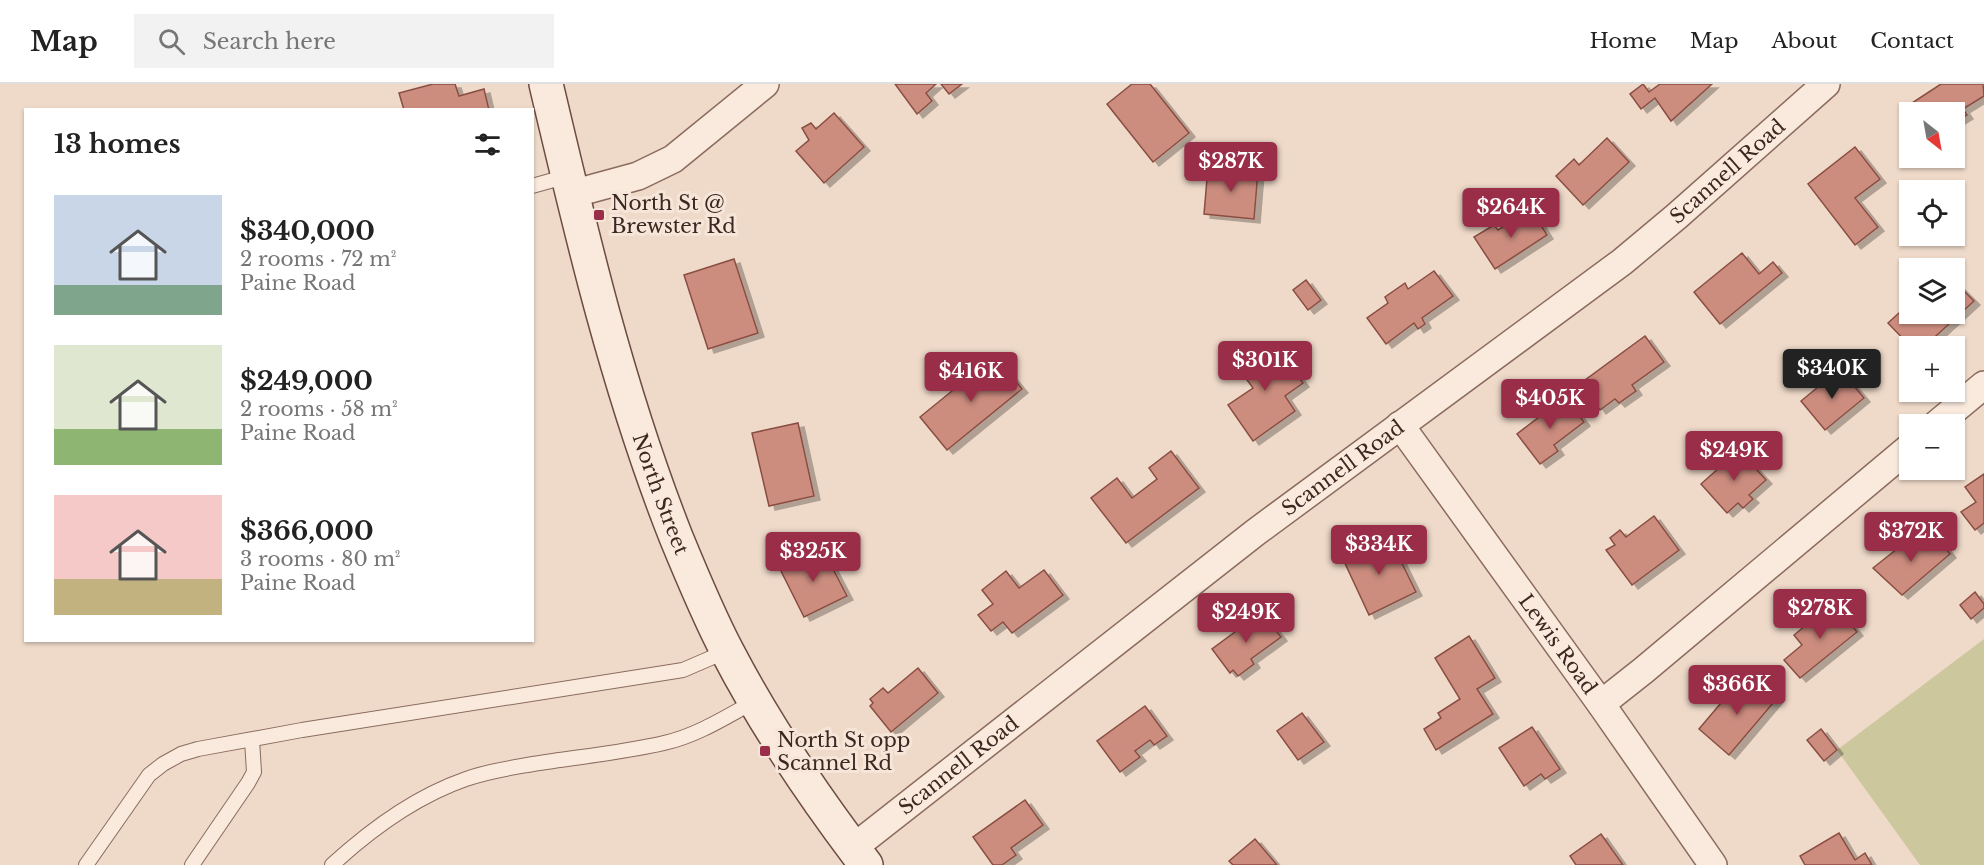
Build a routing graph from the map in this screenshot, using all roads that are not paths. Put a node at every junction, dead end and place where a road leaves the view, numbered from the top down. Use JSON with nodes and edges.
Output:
{"nodes":[{"id":1,"x":546,"y":84,"type":"edge"},
{"id":2,"x":765,"y":84,"type":"edge"},
{"id":3,"x":1826,"y":84,"type":"edge"},
{"id":4,"x":570,"y":185,"type":"junction"},
{"id":5,"x":534,"y":186,"type":"edge"},
{"id":6,"x":1984,"y":385,"type":"edge"},
{"id":7,"x":1948,"y":414,"type":"edge"},
{"id":8,"x":1400,"y":425,"type":"junction"},
{"id":9,"x":1899,"y":456,"type":"edge"},
{"id":10,"x":727,"y":651,"type":"junction"},
{"id":11,"x":755,"y":701,"type":"junction"},
{"id":12,"x":1601,"y":704,"type":"junction"},
{"id":13,"x":252,"y":740,"type":"junction"},
{"id":14,"x":860,"y":856,"type":"edge"},
{"id":15,"x":86,"y":865,"type":"edge"},
{"id":16,"x":192,"y":865,"type":"edge"},
{"id":17,"x":332,"y":865,"type":"edge"},
{"id":18,"x":1713,"y":865,"type":"edge"}],
"edges":[{"from":1,"to":4,"type":"main road","name":"North Street"},
{"from":2,"to":4,"type":"street"},
{"from":3,"to":8,"type":"street","name":"Scannell Road"},
{"from":4,"to":5,"type":"lane"},
{"from":4,"to":10,"type":"main road","name":"North Street"},
{"from":6,"to":7,"type":"street"},
{"from":8,"to":12,"type":"street","name":"Lewis Road"},
{"from":8,"to":14,"type":"street","name":"Scannell Road"},
{"from":9,"to":12,"type":"street"},
{"from":10,"to":11,"type":"main road","name":"North Street"},
{"from":10,"to":13,"type":"lane"},
{"from":11,"to":14,"type":"main road","name":"North Street"},
{"from":11,"to":17,"type":"lane"},
{"from":12,"to":18,"type":"street","name":"Lewis Road"},
{"from":13,"to":15,"type":"lane"},
{"from":13,"to":16,"type":"lane"}]}
